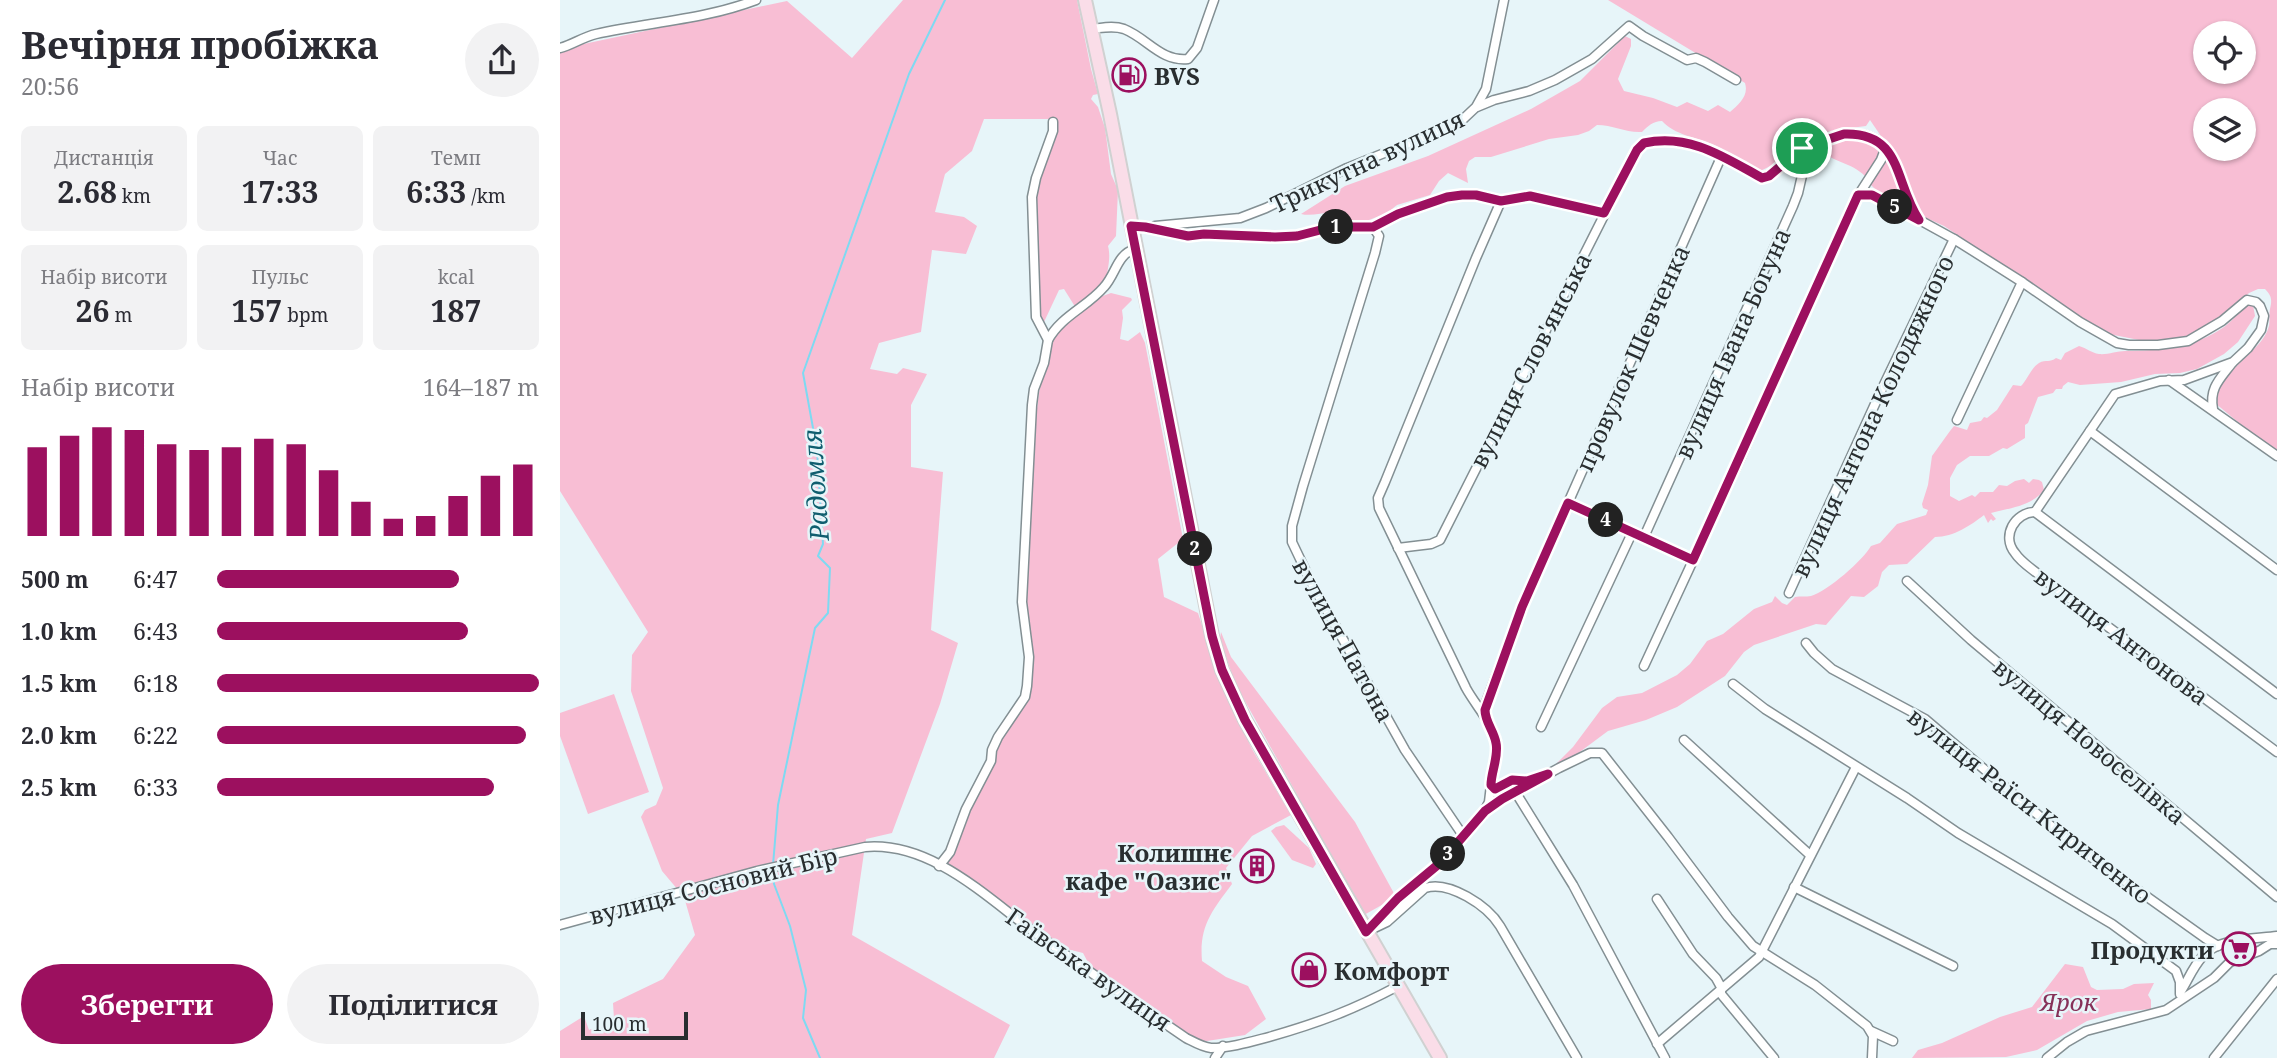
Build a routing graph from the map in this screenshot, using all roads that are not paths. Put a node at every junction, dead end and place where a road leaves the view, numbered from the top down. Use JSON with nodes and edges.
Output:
{"nodes":[{"id":1,"x":756,"y":0,"type":"edge"},
{"id":2,"x":1085,"y":0,"type":"edge"},
{"id":3,"x":1214,"y":0,"type":"edge"},
{"id":4,"x":1504,"y":0,"type":"edge"},
{"id":5,"x":1091,"y":29,"type":"junction"},
{"id":6,"x":560,"y":48,"type":"edge"},
{"id":7,"x":1736,"y":80,"type":"dead end"},
{"id":8,"x":1476,"y":107,"type":"junction"},
{"id":9,"x":1053,"y":122,"type":"dead end"},
{"id":10,"x":1809,"y":145,"type":"junction"},
{"id":11,"x":1882,"y":145,"type":"junction"},
{"id":12,"x":1722,"y":155,"type":"junction"},
{"id":13,"x":1858,"y":195,"type":"junction"},
{"id":14,"x":1501,"y":201,"type":"junction"},
{"id":15,"x":1604,"y":213,"type":"junction"},
{"id":16,"x":1919,"y":220,"type":"junction"},
{"id":17,"x":1131,"y":226,"type":"junction"},
{"id":18,"x":1373,"y":227,"type":"junction"},
{"id":19,"x":1954,"y":239,"type":"junction"},
{"id":20,"x":1135,"y":250,"type":"junction"},
{"id":21,"x":2022,"y":282,"type":"junction"},
{"id":22,"x":1048,"y":340,"type":"junction"},
{"id":23,"x":2233,"y":362,"type":"junction"},
{"id":24,"x":2169,"y":380,"type":"junction"},
{"id":25,"x":2213,"y":409,"type":"junction"},
{"id":26,"x":1957,"y":420,"type":"dead end"},
{"id":27,"x":2090,"y":431,"type":"junction"},
{"id":28,"x":2277,"y":456,"type":"edge"},
{"id":29,"x":1568,"y":503,"type":"junction"},
{"id":30,"x":2035,"y":512,"type":"junction"},
{"id":31,"x":1632,"y":533,"type":"junction"},
{"id":32,"x":1644,"y":537,"type":"junction"},
{"id":33,"x":1398,"y":548,"type":"junction"},
{"id":34,"x":1693,"y":560,"type":"junction"},
{"id":35,"x":2277,"y":570,"type":"edge"},
{"id":36,"x":1907,"y":581,"type":"dead end"},
{"id":37,"x":1789,"y":593,"type":"dead end"},
{"id":38,"x":1806,"y":643,"type":"dead end"},
{"id":39,"x":1644,"y":667,"type":"dead end"},
{"id":40,"x":1733,"y":684,"type":"dead end"},
{"id":41,"x":2277,"y":694,"type":"edge"},
{"id":42,"x":1485,"y":717,"type":"junction"},
{"id":43,"x":1541,"y":727,"type":"dead end"},
{"id":44,"x":1684,"y":740,"type":"dead end"},
{"id":45,"x":2277,"y":752,"type":"edge"},
{"id":46,"x":1856,"y":767,"type":"junction"},
{"id":47,"x":1548,"y":774,"type":"junction"},
{"id":48,"x":1512,"y":780,"type":"junction"},
{"id":49,"x":1491,"y":785,"type":"junction"},
{"id":50,"x":1516,"y":793,"type":"junction"},
{"id":51,"x":1485,"y":811,"type":"junction"},
{"id":52,"x":1464,"y":837,"type":"junction"},
{"id":53,"x":865,"y":847,"type":"joint"},
{"id":54,"x":1810,"y":855,"type":"junction"},
{"id":55,"x":939,"y":866,"type":"junction"},
{"id":56,"x":1794,"y":887,"type":"junction"},
{"id":57,"x":2277,"y":897,"type":"edge"},
{"id":58,"x":1657,"y":899,"type":"dead end"},
{"id":59,"x":1362,"y":924,"type":"junction"},
{"id":60,"x":560,"y":925,"type":"edge"},
{"id":61,"x":2276,"y":939,"type":"edge"},
{"id":62,"x":2221,"y":945,"type":"junction"},
{"id":63,"x":1760,"y":951,"type":"junction"},
{"id":64,"x":2230,"y":962,"type":"junction"},
{"id":65,"x":1953,"y":966,"type":"dead end"},
{"id":66,"x":2277,"y":979,"type":"edge"},
{"id":67,"x":1398,"y":986,"type":"junction"},
{"id":68,"x":1721,"y":987,"type":"junction"},
{"id":69,"x":2180,"y":994,"type":"junction"},
{"id":70,"x":2172,"y":1006,"type":"junction"},
{"id":71,"x":1871,"y":1031,"type":"junction"},
{"id":72,"x":1893,"y":1041,"type":"dead end"},
{"id":73,"x":1657,"y":1044,"type":"junction"},
{"id":74,"x":1223,"y":1046,"type":"junction"},
{"id":75,"x":1215,"y":1058,"type":"edge"},
{"id":76,"x":1222,"y":1058,"type":"edge"},
{"id":77,"x":1440,"y":1058,"type":"edge"},
{"id":78,"x":1577,"y":1058,"type":"edge"},
{"id":79,"x":1665,"y":1058,"type":"edge"},
{"id":80,"x":1774,"y":1058,"type":"edge"},
{"id":81,"x":1872,"y":1058,"type":"edge"},
{"id":82,"x":2047,"y":1058,"type":"edge"},
{"id":83,"x":2214,"y":1058,"type":"edge"}],
"edges":[{"from":1,"to":6,"type":"street"},
{"from":2,"to":5,"type":"main road"},
{"from":3,"to":5,"type":"street"},
{"from":4,"to":8,"type":"street","name":"Трикутна вулиця"},
{"from":5,"to":17,"type":"main road"},
{"from":7,"to":8,"type":"street","name":"Трикутна вулиця"},
{"from":8,"to":17,"type":"street","name":"Трикутна вулиця"},
{"from":9,"to":22,"type":"street"},
{"from":10,"to":11,"type":"street"},
{"from":10,"to":12,"type":"street"},
{"from":10,"to":32,"type":"street","name":"вулиця Івана Богуна"},
{"from":11,"to":13,"type":"street"},
{"from":11,"to":16,"type":"street"},
{"from":12,"to":15,"type":"street","name":"вулиця Слов'янська"},
{"from":12,"to":29,"type":"street","name":"провулок Шевченка"},
{"from":13,"to":16,"type":"street"},
{"from":13,"to":34,"type":"street"},
{"from":14,"to":15,"type":"street"},
{"from":14,"to":18,"type":"street"},
{"from":14,"to":33,"type":"street"},
{"from":15,"to":33,"type":"street","name":"вулиця Слов'янська"},
{"from":16,"to":19,"type":"street"},
{"from":17,"to":18,"type":"street"},
{"from":17,"to":20,"type":"main road"},
{"from":18,"to":52,"type":"street","name":"вулиця Патона"},
{"from":19,"to":21,"type":"street"},
{"from":19,"to":37,"type":"street","name":"вулиця Антона Колодяжного"},
{"from":20,"to":22,"type":"street"},
{"from":20,"to":59,"type":"main road"},
{"from":21,"to":23,"type":"street"},
{"from":21,"to":26,"type":"street"},
{"from":22,"to":55,"type":"street"},
{"from":23,"to":24,"type":"street"},
{"from":23,"to":25,"type":"street"},
{"from":24,"to":25,"type":"street"},
{"from":24,"to":27,"type":"street"},
{"from":25,"to":28,"type":"street"},
{"from":27,"to":30,"type":"street"},
{"from":27,"to":35,"type":"street"},
{"from":29,"to":31,"type":"street"},
{"from":29,"to":42,"type":"street","name":"провулок Шевченка"},
{"from":30,"to":41,"type":"street"},
{"from":30,"to":45,"type":"street","name":"вулиця Антонова"},
{"from":31,"to":32,"type":"street"},
{"from":31,"to":43,"type":"street"},
{"from":32,"to":34,"type":"street"},
{"from":33,"to":42,"type":"street"},
{"from":34,"to":39,"type":"street"},
{"from":36,"to":57,"type":"street","name":"вулиця Новоселівка"},
{"from":38,"to":62,"type":"street","name":"вулиця Раїси Кириченко"},
{"from":40,"to":46,"type":"street"},
{"from":42,"to":49,"type":"street"},
{"from":44,"to":54,"type":"street"},
{"from":46,"to":54,"type":"street"},
{"from":46,"to":69,"type":"street"},
{"from":47,"to":48,"type":"street"},
{"from":47,"to":50,"type":"street"},
{"from":47,"to":63,"type":"street"},
{"from":48,"to":49,"type":"street"},
{"from":48,"to":50,"type":"street"},
{"from":49,"to":51,"type":"street"},
{"from":50,"to":51,"type":"street"},
{"from":50,"to":73,"type":"street"},
{"from":51,"to":52,"type":"street"},
{"from":52,"to":59,"type":"street"},
{"from":53,"to":55,"type":"street","name":"Гаївська вулиця"},
{"from":53,"to":60,"type":"street","name":"вулиця Сосновий Бір"},
{"from":54,"to":56,"type":"street"},
{"from":55,"to":74,"type":"street","name":"Гаївська вулиця"},
{"from":56,"to":63,"type":"street"},
{"from":56,"to":65,"type":"street"},
{"from":58,"to":68,"type":"street"},
{"from":59,"to":67,"type":"main road"},
{"from":59,"to":78,"type":"street"},
{"from":61,"to":62,"type":"street"},
{"from":61,"to":64,"type":"street"},
{"from":62,"to":64,"type":"street"},
{"from":62,"to":69,"type":"street"},
{"from":63,"to":68,"type":"street"},
{"from":63,"to":71,"type":"street"},
{"from":64,"to":70,"type":"street"},
{"from":66,"to":83,"type":"street"},
{"from":67,"to":74,"type":"street","name":"Гаївська вулиця"},
{"from":67,"to":77,"type":"main road"},
{"from":68,"to":73,"type":"street"},
{"from":68,"to":80,"type":"street"},
{"from":69,"to":70,"type":"street"},
{"from":70,"to":82,"type":"street"},
{"from":71,"to":72,"type":"street"},
{"from":71,"to":81,"type":"street"},
{"from":73,"to":79,"type":"street"},
{"from":74,"to":75,"type":"street"},
{"from":74,"to":76,"type":"street"}]}
